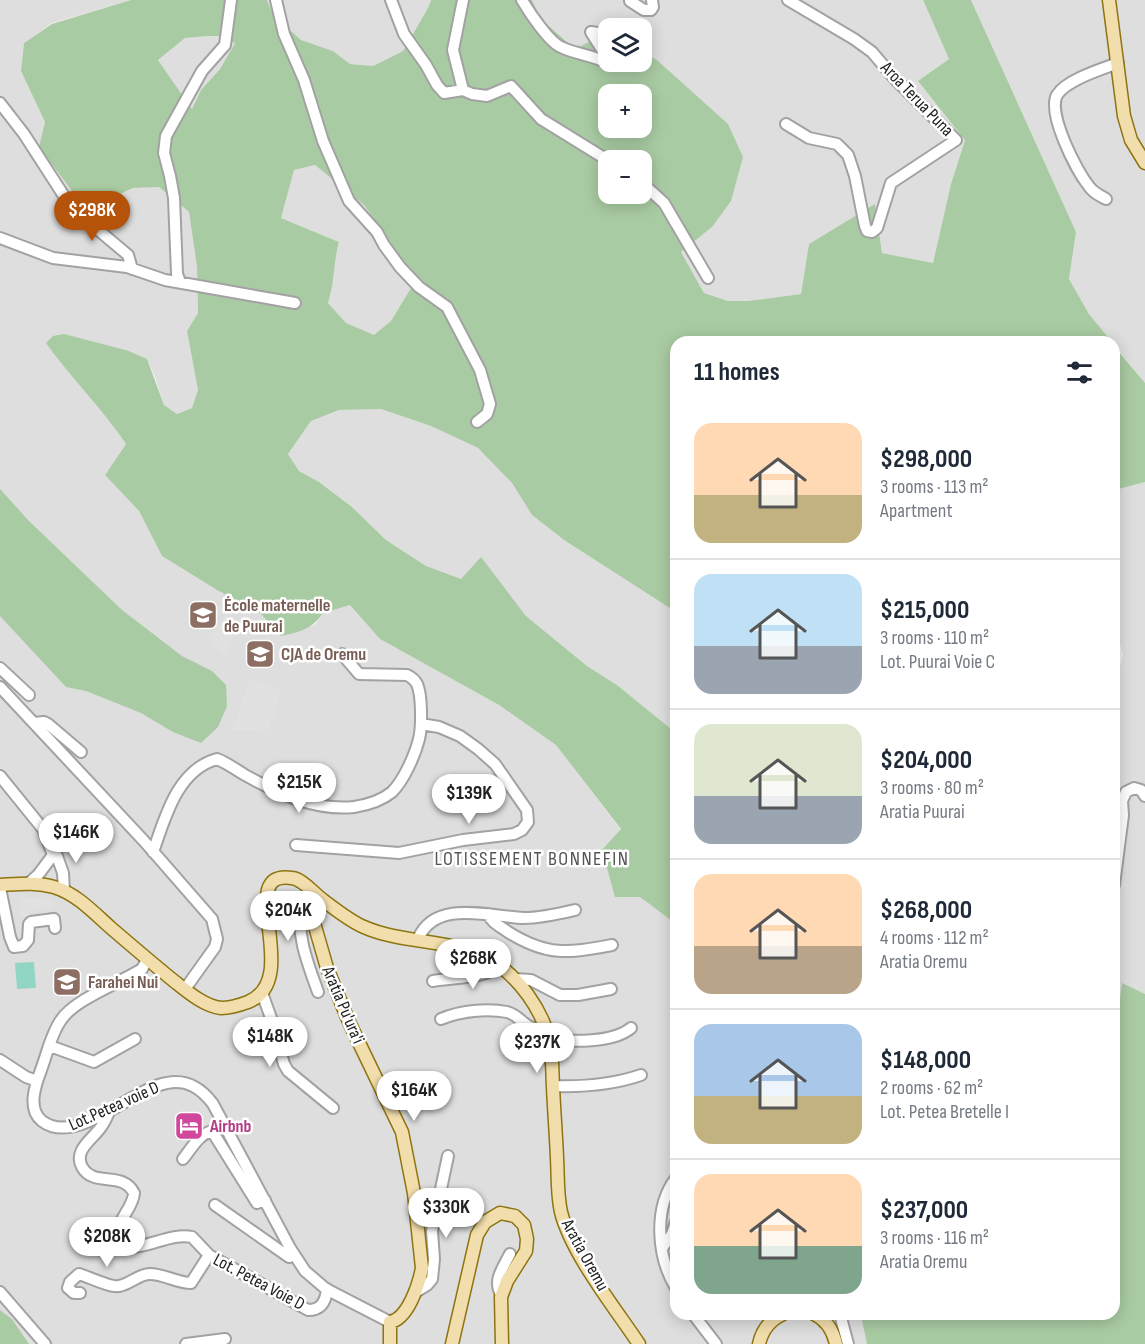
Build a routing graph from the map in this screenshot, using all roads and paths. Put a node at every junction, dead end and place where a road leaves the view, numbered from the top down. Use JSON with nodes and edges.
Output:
{"nodes":[{"id":1,"x":231,"y":0,"type":"edge"},
{"id":2,"x":276,"y":0,"type":"edge"},
{"id":3,"x":391,"y":0,"type":"edge"},
{"id":4,"x":463,"y":0,"type":"edge"},
{"id":5,"x":522,"y":0,"type":"edge"},
{"id":6,"x":652,"y":0,"type":"edge"},
{"id":7,"x":788,"y":0,"type":"edge"},
{"id":8,"x":1109,"y":0,"type":"edge"},
{"id":9,"x":630,"y":1,"type":"edge"},
{"id":10,"x":598,"y":34,"type":"edge"},
{"id":11,"x":598,"y":43,"type":"edge"},
{"id":12,"x":598,"y":58,"type":"edge"},
{"id":13,"x":1118,"y":63,"type":"junction"},
{"id":14,"x":463,"y":90,"type":"junction"},
{"id":15,"x":0,"y":103,"type":"edge"},
{"id":16,"x":786,"y":124,"type":"dead end"},
{"id":17,"x":598,"y":154,"type":"edge"},
{"id":18,"x":1145,"y":163,"type":"edge"},
{"id":19,"x":652,"y":192,"type":"edge"},
{"id":20,"x":1106,"y":199,"type":"dead end"},
{"id":21,"x":0,"y":238,"type":"edge"},
{"id":22,"x":132,"y":269,"type":"junction"},
{"id":23,"x":708,"y":278,"type":"dead end"},
{"id":24,"x":180,"y":282,"type":"junction"},
{"id":25,"x":295,"y":303,"type":"dead end"},
{"id":26,"x":477,"y":422,"type":"dead end"},
{"id":27,"x":342,"y":654,"type":"dead end"},
{"id":28,"x":0,"y":668,"type":"edge"},
{"id":29,"x":0,"y":687,"type":"edge"},
{"id":30,"x":28,"y":695,"type":"dead end"},
{"id":31,"x":34,"y":723,"type":"junction"},
{"id":32,"x":421,"y":724,"type":"junction"},
{"id":33,"x":81,"y":752,"type":"dead end"},
{"id":34,"x":0,"y":776,"type":"edge"},
{"id":35,"x":1145,"y":796,"type":"edge"},
{"id":36,"x":1120,"y":838,"type":"edge"},
{"id":37,"x":296,"y":845,"type":"dead end"},
{"id":38,"x":153,"y":852,"type":"junction"},
{"id":39,"x":53,"y":855,"type":"junction"},
{"id":40,"x":29,"y":883,"type":"junction"},
{"id":41,"x":0,"y":886,"type":"edge"},
{"id":42,"x":64,"y":891,"type":"junction"},
{"id":43,"x":311,"y":891,"type":"junction"},
{"id":44,"x":322,"y":900,"type":"junction"},
{"id":45,"x":575,"y":910,"type":"dead end"},
{"id":46,"x":488,"y":914,"type":"junction"},
{"id":47,"x":56,"y":927,"type":"dead end"},
{"id":48,"x":418,"y":939,"type":"junction"},
{"id":49,"x":612,"y":945,"type":"dead end"},
{"id":50,"x":147,"y":960,"type":"junction"},
{"id":51,"x":500,"y":966,"type":"junction"},
{"id":52,"x":514,"y":979,"type":"junction"},
{"id":53,"x":433,"y":981,"type":"dead end"},
{"id":54,"x":184,"y":989,"type":"junction"},
{"id":55,"x":611,"y":989,"type":"dead end"},
{"id":56,"x":318,"y":992,"type":"dead end"},
{"id":57,"x":262,"y":993,"type":"junction"},
{"id":58,"x":441,"y":1019,"type":"dead end"},
{"id":59,"x":631,"y":1028,"type":"dead end"},
{"id":60,"x":547,"y":1034,"type":"junction"},
{"id":61,"x":135,"y":1038,"type":"dead end"},
{"id":62,"x":50,"y":1046,"type":"junction"},
{"id":63,"x":0,"y":1060,"type":"edge"},
{"id":64,"x":641,"y":1075,"type":"dead end"},
{"id":65,"x":37,"y":1081,"type":"junction"},
{"id":66,"x":553,"y":1086,"type":"junction"},
{"id":67,"x":333,"y":1108,"type":"dead end"},
{"id":68,"x":110,"y":1110,"type":"junction"},
{"id":69,"x":448,"y":1156,"type":"dead end"},
{"id":70,"x":183,"y":1159,"type":"dead end"},
{"id":71,"x":670,"y":1192,"type":"edge"},
{"id":72,"x":265,"y":1200,"type":"junction"},
{"id":73,"x":215,"y":1205,"type":"dead end"},
{"id":74,"x":670,"y":1237,"type":"edge"},
{"id":75,"x":663,"y":1247,"type":"junction"},
{"id":76,"x":294,"y":1254,"type":"junction"},
{"id":77,"x":510,"y":1254,"type":"dead end"},
{"id":78,"x":209,"y":1255,"type":"junction"},
{"id":79,"x":670,"y":1269,"type":"edge"},
{"id":80,"x":327,"y":1289,"type":"junction"},
{"id":81,"x":0,"y":1293,"type":"edge"},
{"id":82,"x":80,"y":1293,"type":"dead end"},
{"id":83,"x":414,"y":1293,"type":"junction"},
{"id":84,"x":502,"y":1296,"type":"junction"},
{"id":85,"x":699,"y":1320,"type":"edge"},
{"id":86,"x":774,"y":1320,"type":"edge"},
{"id":87,"x":822,"y":1320,"type":"edge"},
{"id":88,"x":842,"y":1320,"type":"edge"},
{"id":89,"x":390,"y":1322,"type":"junction"},
{"id":90,"x":225,"y":1338,"type":"dead end"},
{"id":91,"x":45,"y":1344,"type":"edge"},
{"id":92,"x":186,"y":1344,"type":"edge"},
{"id":93,"x":390,"y":1344,"type":"edge"},
{"id":94,"x":452,"y":1344,"type":"edge"},
{"id":95,"x":502,"y":1344,"type":"edge"},
{"id":96,"x":639,"y":1344,"type":"edge"},
{"id":97,"x":716,"y":1344,"type":"edge"},
{"id":98,"x":759,"y":1344,"type":"edge"},
{"id":99,"x":836,"y":1344,"type":"edge"},
{"id":100,"x":848,"y":1344,"type":"edge"}],
"edges":[{"from":1,"to":24,"type":"street"},
{"from":2,"to":26,"type":"street"},
{"from":3,"to":14,"type":"street"},
{"from":4,"to":14,"type":"street"},
{"from":5,"to":12,"type":"street"},
{"from":6,"to":9,"type":"street"},
{"from":7,"to":16,"type":"street","name":"Aroa Terua Puna"},
{"from":8,"to":13,"type":"main road"},
{"from":10,"to":11,"type":"street"},
{"from":13,"to":18,"type":"main road"},
{"from":13,"to":20,"type":"street"},
{"from":14,"to":17,"type":"street"},
{"from":15,"to":22,"type":"street"},
{"from":19,"to":23,"type":"street"},
{"from":21,"to":22,"type":"street"},
{"from":22,"to":24,"type":"street"},
{"from":24,"to":25,"type":"street"},
{"from":27,"to":32,"type":"street"},
{"from":28,"to":30,"type":"street"},
{"from":29,"to":31,"type":"street"},
{"from":31,"to":33,"type":"street"},
{"from":31,"to":38,"type":"street"},
{"from":32,"to":37,"type":"street"},
{"from":32,"to":38,"type":"street"},
{"from":34,"to":39,"type":"street"},
{"from":35,"to":36,"type":"street"},
{"from":38,"to":54,"type":"street"},
{"from":39,"to":40,"type":"street"},
{"from":39,"to":42,"type":"street"},
{"from":40,"to":41,"type":"main road"},
{"from":40,"to":42,"type":"main road"},
{"from":41,"to":47,"type":"street"},
{"from":42,"to":50,"type":"main road"},
{"from":43,"to":44,"type":"main road","name":"Aratia Oremu"},
{"from":43,"to":56,"type":"street"},
{"from":43,"to":57,"type":"main road","name":"Aratia Oremu"},
{"from":44,"to":48,"type":"main road","name":"Aratia Oremu"},
{"from":44,"to":83,"type":"main road","name":"Aratia Pu'ura'i"},
{"from":45,"to":46,"type":"street"},
{"from":46,"to":48,"type":"street"},
{"from":46,"to":49,"type":"street"},
{"from":48,"to":51,"type":"main road","name":"Aratia Oremu"},
{"from":50,"to":54,"type":"main road"},
{"from":50,"to":62,"type":"street","name":"Lot.Petea voie D"},
{"from":51,"to":52,"type":"main road","name":"Aratia Oremu"},
{"from":51,"to":53,"type":"street"},
{"from":52,"to":55,"type":"street","name":"Aratia Oremu"},
{"from":52,"to":60,"type":"main road","name":"Aratia Oremu"},
{"from":54,"to":57,"type":"main road"},
{"from":57,"to":67,"type":"street"},
{"from":58,"to":60,"type":"street"},
{"from":59,"to":60,"type":"street"},
{"from":60,"to":66,"type":"main road","name":"Aratia Oremu"},
{"from":61,"to":62,"type":"street"},
{"from":62,"to":65,"type":"street","name":"Lot.Petea voie D"},
{"from":63,"to":65,"type":"street"},
{"from":64,"to":66,"type":"street"},
{"from":65,"to":68,"type":"street","name":"Lot.Petea voie D"},
{"from":66,"to":96,"type":"main road","name":"Aratia Oremu"},
{"from":68,"to":72,"type":"street","name":"Lot.Petea voie D"},
{"from":68,"to":78,"type":"street","name":"Lot. Petea Voie D"},
{"from":69,"to":83,"type":"street"},
{"from":70,"to":72,"type":"street"},
{"from":71,"to":75,"type":"street"},
{"from":72,"to":76,"type":"street","name":"Lot.Petea voie D"},
{"from":73,"to":76,"type":"street","name":"Lot. Petea Voie D"},
{"from":74,"to":75,"type":"street"},
{"from":75,"to":79,"type":"street"},
{"from":76,"to":80,"type":"street","name":"Lot.Petea voie D"},
{"from":77,"to":84,"type":"street"},
{"from":78,"to":80,"type":"street","name":"Lot. Petea Voie D"},
{"from":78,"to":82,"type":"street"},
{"from":80,"to":89,"type":"street","name":"Lot.Petea voie D"},
{"from":81,"to":91,"type":"street"},
{"from":83,"to":89,"type":"main road","name":"Aratia Pu'ura'i"},
{"from":84,"to":94,"type":"main road"},
{"from":84,"to":95,"type":"main road"},
{"from":85,"to":97,"type":"street"},
{"from":86,"to":98,"type":"main road"},
{"from":87,"to":99,"type":"main road"},
{"from":88,"to":100,"type":"street"},
{"from":89,"to":93,"type":"main road"},
{"from":90,"to":92,"type":"street"}]}
